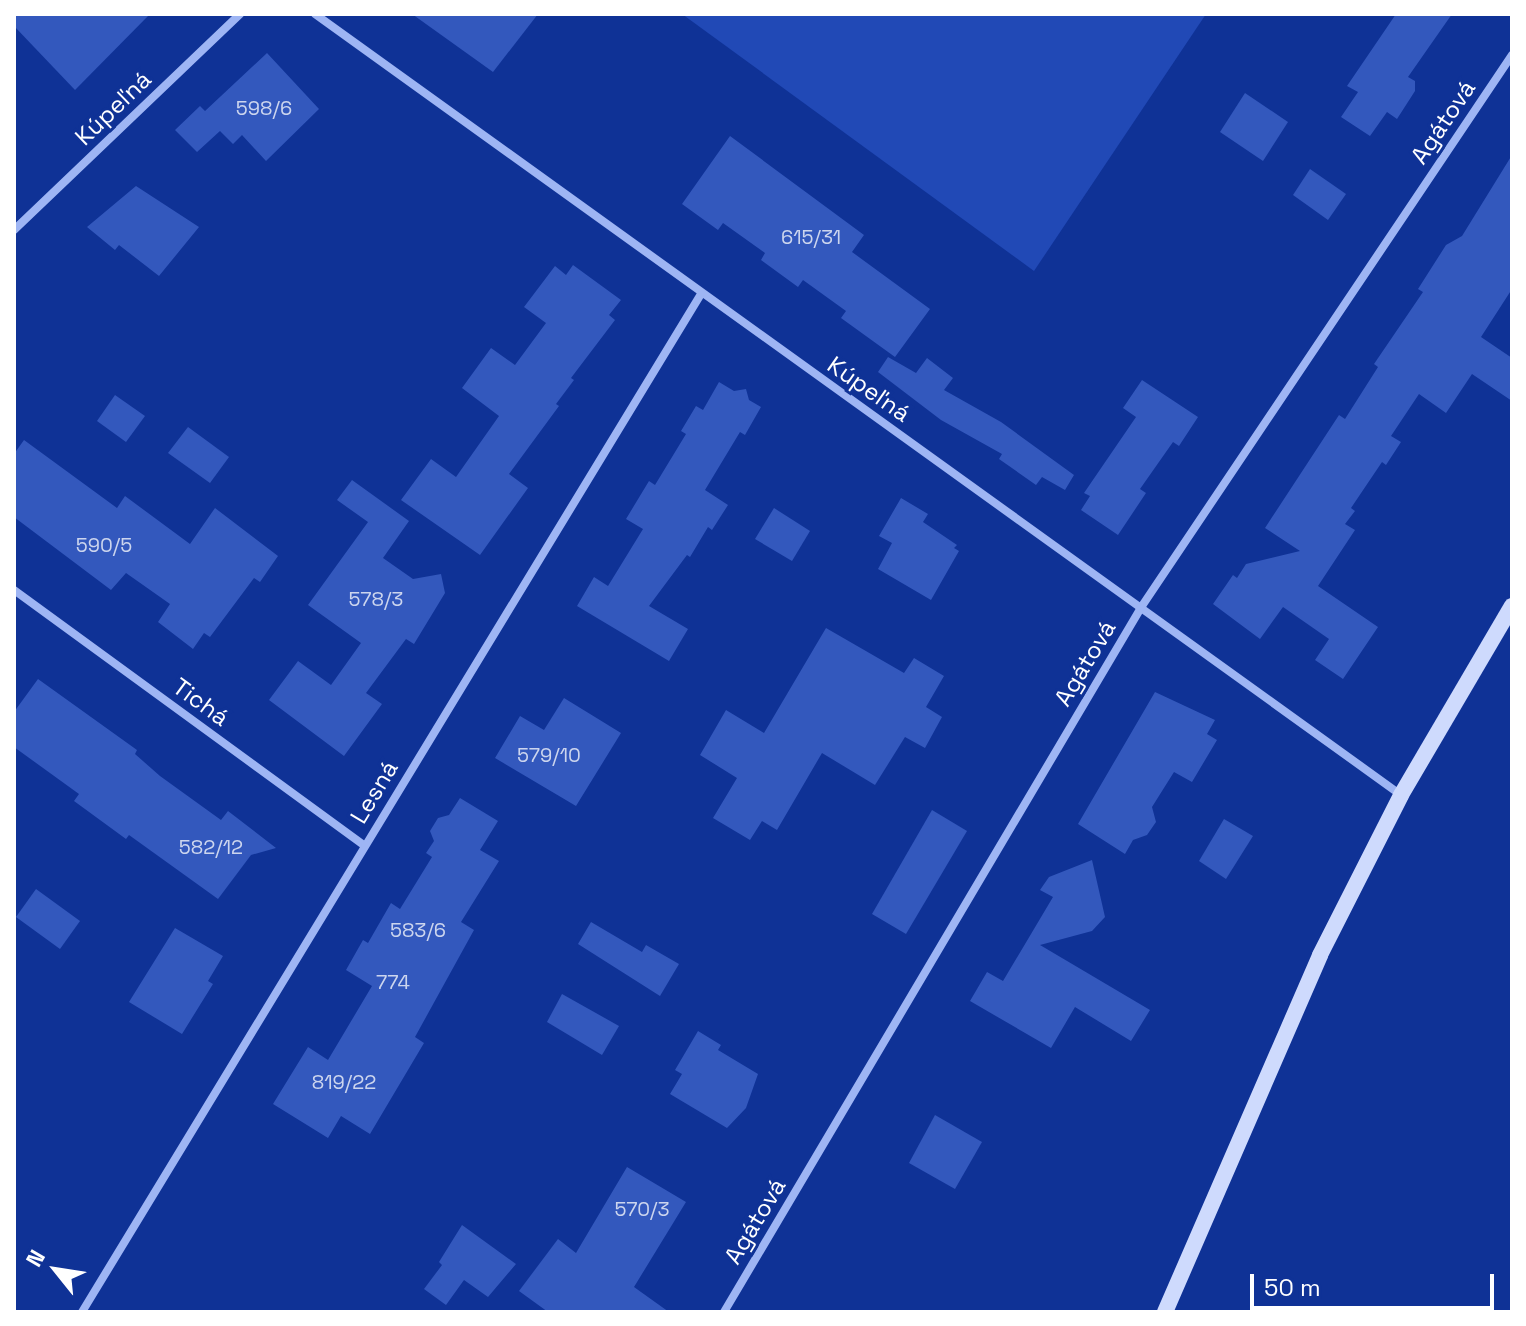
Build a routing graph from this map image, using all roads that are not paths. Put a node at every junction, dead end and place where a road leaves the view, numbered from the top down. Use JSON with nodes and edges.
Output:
{"nodes":[{"id":1,"x":240,"y":14,"type":"edge"},
{"id":2,"x":315,"y":14,"type":"edge"},
{"id":3,"x":1512,"y":55,"type":"edge"},
{"id":4,"x":14,"y":230,"type":"edge"},
{"id":5,"x":701,"y":294,"type":"junction"},
{"id":6,"x":14,"y":590,"type":"edge"},
{"id":7,"x":1142,"y":606,"type":"junction"},
{"id":8,"x":1512,"y":606,"type":"edge"},
{"id":9,"x":1401,"y":795,"type":"junction"},
{"id":10,"x":365,"y":846,"type":"junction"},
{"id":11,"x":82,"y":1312,"type":"edge"},
{"id":12,"x":724,"y":1312,"type":"edge"},
{"id":13,"x":1165,"y":1312,"type":"edge"}],
"edges":[{"from":1,"to":4,"type":"street","name":"Kúpeľná"},
{"from":2,"to":5,"type":"street","name":"Kúpeľná"},
{"from":3,"to":7,"type":"street","name":"Agátová"},
{"from":5,"to":7,"type":"street","name":"Kúpeľná"},
{"from":5,"to":10,"type":"street","name":"Lesná"},
{"from":6,"to":10,"type":"street","name":"Tichá"},
{"from":7,"to":9,"type":"street","name":"Kúpeľná"},
{"from":7,"to":12,"type":"street","name":"Agátová"},
{"from":8,"to":9,"type":"street"},
{"from":9,"to":13,"type":"street"},
{"from":10,"to":11,"type":"street","name":"Lesná"}]}
